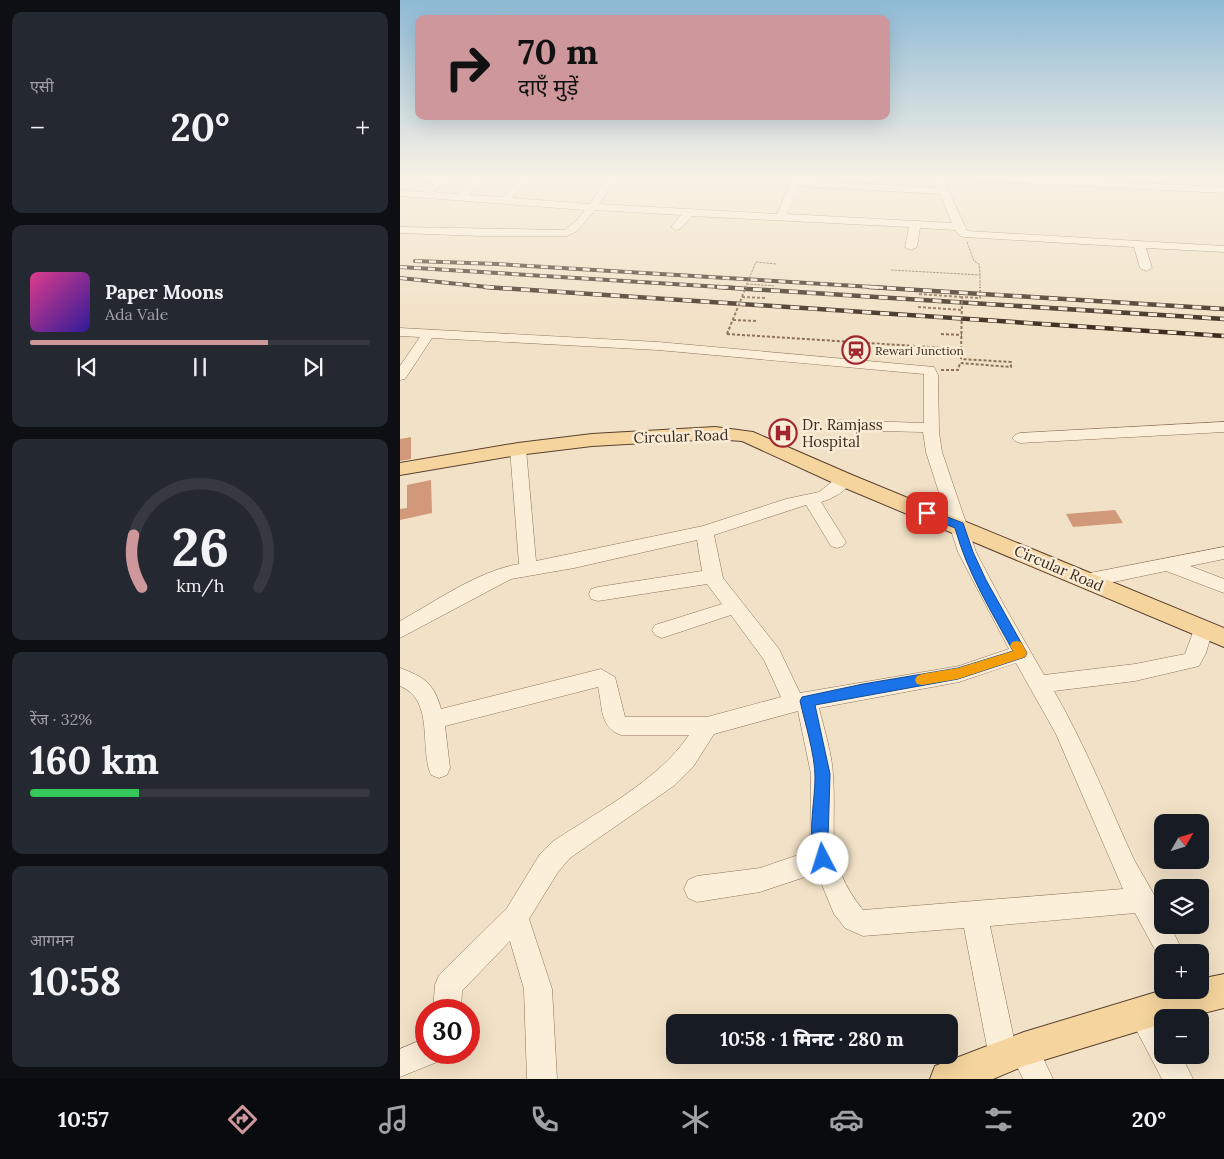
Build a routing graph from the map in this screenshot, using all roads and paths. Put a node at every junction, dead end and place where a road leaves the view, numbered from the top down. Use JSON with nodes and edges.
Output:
{"nodes":[{"id":1,"x":573,"y":228,"type":"edge"},
{"id":2,"x":914,"y":228,"type":"edge"},
{"id":3,"x":949,"y":228,"type":"edge"},
{"id":4,"x":400,"y":230,"type":"edge"},
{"id":5,"x":962,"y":230,"type":"junction"},
{"id":6,"x":1139,"y":244,"type":"junction"},
{"id":7,"x":911,"y":247,"type":"dead end"},
{"id":8,"x":1224,"y":249,"type":"edge"},
{"id":9,"x":776,"y":264,"type":"dead end"},
{"id":10,"x":1146,"y":268,"type":"dead end"},
{"id":11,"x":892,"y":270,"type":"dead end"},
{"id":12,"x":980,"y":274,"type":"junction"},
{"id":13,"x":747,"y":284,"type":"junction"},
{"id":14,"x":774,"y":286,"type":"dead end"},
{"id":15,"x":919,"y":294,"type":"dead end"},
{"id":16,"x":962,"y":296,"type":"junction"},
{"id":17,"x":742,"y":297,"type":"junction"},
{"id":18,"x":765,"y":298,"type":"dead end"},
{"id":19,"x":918,"y":307,"type":"dead end"},
{"id":20,"x":962,"y":310,"type":"junction"},
{"id":21,"x":733,"y":320,"type":"junction"},
{"id":22,"x":757,"y":321,"type":"dead end"},
{"id":23,"x":400,"y":332,"type":"edge"},
{"id":24,"x":429,"y":334,"type":"junction"},
{"id":25,"x":941,"y":334,"type":"dead end"},
{"id":26,"x":962,"y":335,"type":"junction"},
{"id":27,"x":962,"y":349,"type":"junction"},
{"id":28,"x":400,"y":351,"type":"edge"},
{"id":29,"x":416,"y":352,"type":"junction"},
{"id":30,"x":929,"y":370,"type":"junction"},
{"id":31,"x":400,"y":376,"type":"edge"},
{"id":32,"x":833,"y":425,"type":"dead end"},
{"id":33,"x":1224,"y":427,"type":"edge"},
{"id":34,"x":931,"y":428,"type":"junction"},
{"id":35,"x":1020,"y":438,"type":"dead end"},
{"id":36,"x":518,"y":449,"type":"junction"},
{"id":37,"x":400,"y":469,"type":"edge"},
{"id":38,"x":845,"y":480,"type":"junction"},
{"id":39,"x":811,"y":500,"type":"junction"},
{"id":40,"x":960,"y":526,"type":"junction"},
{"id":41,"x":705,"y":532,"type":"junction"},
{"id":42,"x":837,"y":542,"type":"dead end"},
{"id":43,"x":1224,"y":552,"type":"edge"},
{"id":44,"x":1164,"y":564,"type":"junction"},
{"id":45,"x":528,"y":568,"type":"junction"},
{"id":46,"x":713,"y":576,"type":"junction"},
{"id":47,"x":1090,"y":580,"type":"junction"},
{"id":48,"x":1224,"y":586,"type":"edge"},
{"id":49,"x":598,"y":594,"type":"dead end"},
{"id":50,"x":734,"y":607,"type":"junction"},
{"id":51,"x":1203,"y":629,"type":"junction"},
{"id":52,"x":400,"y":630,"type":"edge"},
{"id":53,"x":662,"y":630,"type":"dead end"},
{"id":54,"x":1224,"y":638,"type":"edge"},
{"id":55,"x":1021,"y":653,"type":"junction"},
{"id":56,"x":400,"y":677,"type":"edge"},
{"id":57,"x":1039,"y":684,"type":"junction"},
{"id":58,"x":800,"y":702,"type":"junction"},
{"id":59,"x":433,"y":720,"type":"junction"},
{"id":60,"x":708,"y":726,"type":"junction"},
{"id":61,"x":439,"y":768,"type":"dead end"},
{"id":62,"x":823,"y":859,"type":"junction"},
{"id":63,"x":697,"y":889,"type":"dead end"},
{"id":64,"x":1141,"y":900,"type":"junction"},
{"id":65,"x":976,"y":916,"type":"junction"},
{"id":66,"x":516,"y":917,"type":"junction"},
{"id":67,"x":1166,"y":944,"type":"edge"},
{"id":68,"x":447,"y":999,"type":"edge"},
{"id":69,"x":1186,"y":999,"type":"edge"},
{"id":70,"x":1142,"y":1014,"type":"junction"},
{"id":71,"x":1154,"y":1036,"type":"edge"},
{"id":72,"x":1014,"y":1053,"type":"junction"},
{"id":73,"x":415,"y":1057,"type":"edge"},
{"id":74,"x":400,"y":1063,"type":"edge"},
{"id":75,"x":1170,"y":1064,"type":"edge"},
{"id":76,"x":542,"y":1079,"type":"edge"},
{"id":77,"x":948,"y":1079,"type":"edge"},
{"id":78,"x":1038,"y":1079,"type":"edge"},
{"id":79,"x":1178,"y":1079,"type":"edge"}],
"edges":[{"from":1,"to":4,"type":"street"},
{"from":2,"to":7,"type":"street"},
{"from":3,"to":5,"type":"street"},
{"from":5,"to":6,"type":"street"},
{"from":5,"to":12,"type":"path"},
{"from":6,"to":8,"type":"street"},
{"from":6,"to":10,"type":"street"},
{"from":9,"to":13,"type":"path","bridge":true},
{"from":11,"to":12,"type":"path"},
{"from":12,"to":16,"type":"path","bridge":true},
{"from":13,"to":14,"type":"path"},
{"from":13,"to":17,"type":"path","bridge":true},
{"from":15,"to":16,"type":"path"},
{"from":16,"to":20,"type":"path","bridge":true},
{"from":17,"to":18,"type":"path"},
{"from":17,"to":21,"type":"path","bridge":true},
{"from":19,"to":20,"type":"path"},
{"from":20,"to":26,"type":"path","bridge":true},
{"from":21,"to":22,"type":"path"},
{"from":21,"to":27,"type":"path","bridge":true},
{"from":23,"to":24,"type":"street"},
{"from":24,"to":29,"type":"street"},
{"from":24,"to":30,"type":"street"},
{"from":25,"to":26,"type":"path"},
{"from":26,"to":27,"type":"path","bridge":true},
{"from":27,"to":30,"type":"path","bridge":true},
{"from":28,"to":29,"type":"street"},
{"from":29,"to":31,"type":"street"},
{"from":30,"to":34,"type":"street"},
{"from":32,"to":34,"type":"street"},
{"from":33,"to":35,"type":"street"},
{"from":34,"to":40,"type":"street"},
{"from":36,"to":37,"type":"main road","name":"Circular Road"},
{"from":36,"to":38,"type":"main road","name":"Circular Road"},
{"from":36,"to":45,"type":"street"},
{"from":38,"to":39,"type":"street"},
{"from":38,"to":40,"type":"main road","name":"Circular Road"},
{"from":39,"to":41,"type":"street"},
{"from":39,"to":42,"type":"street"},
{"from":40,"to":47,"type":"main road","name":"Circular Road"},
{"from":40,"to":55,"type":"street"},
{"from":41,"to":45,"type":"street"},
{"from":41,"to":46,"type":"street"},
{"from":43,"to":44,"type":"street"},
{"from":44,"to":47,"type":"street"},
{"from":44,"to":48,"type":"street"},
{"from":45,"to":52,"type":"street"},
{"from":46,"to":49,"type":"street"},
{"from":46,"to":50,"type":"street"},
{"from":47,"to":51,"type":"main road","name":"Circular Road"},
{"from":50,"to":53,"type":"street"},
{"from":50,"to":58,"type":"street"},
{"from":51,"to":54,"type":"main road","name":"Circular Road"},
{"from":51,"to":57,"type":"street"},
{"from":55,"to":57,"type":"street"},
{"from":55,"to":58,"type":"street"},
{"from":56,"to":59,"type":"street"},
{"from":57,"to":64,"type":"street"},
{"from":58,"to":60,"type":"street"},
{"from":58,"to":62,"type":"street"},
{"from":59,"to":60,"type":"street"},
{"from":59,"to":61,"type":"street"},
{"from":60,"to":66,"type":"street"},
{"from":62,"to":63,"type":"street"},
{"from":62,"to":65,"type":"street"},
{"from":64,"to":65,"type":"street"},
{"from":64,"to":67,"type":"street"},
{"from":65,"to":72,"type":"street"},
{"from":66,"to":68,"type":"street"},
{"from":66,"to":76,"type":"street"},
{"from":69,"to":70,"type":"main road"},
{"from":70,"to":71,"type":"street"},
{"from":70,"to":72,"type":"main road"},
{"from":72,"to":77,"type":"main road"},
{"from":72,"to":78,"type":"street"},
{"from":73,"to":74,"type":"street"},
{"from":75,"to":79,"type":"street"}]}
